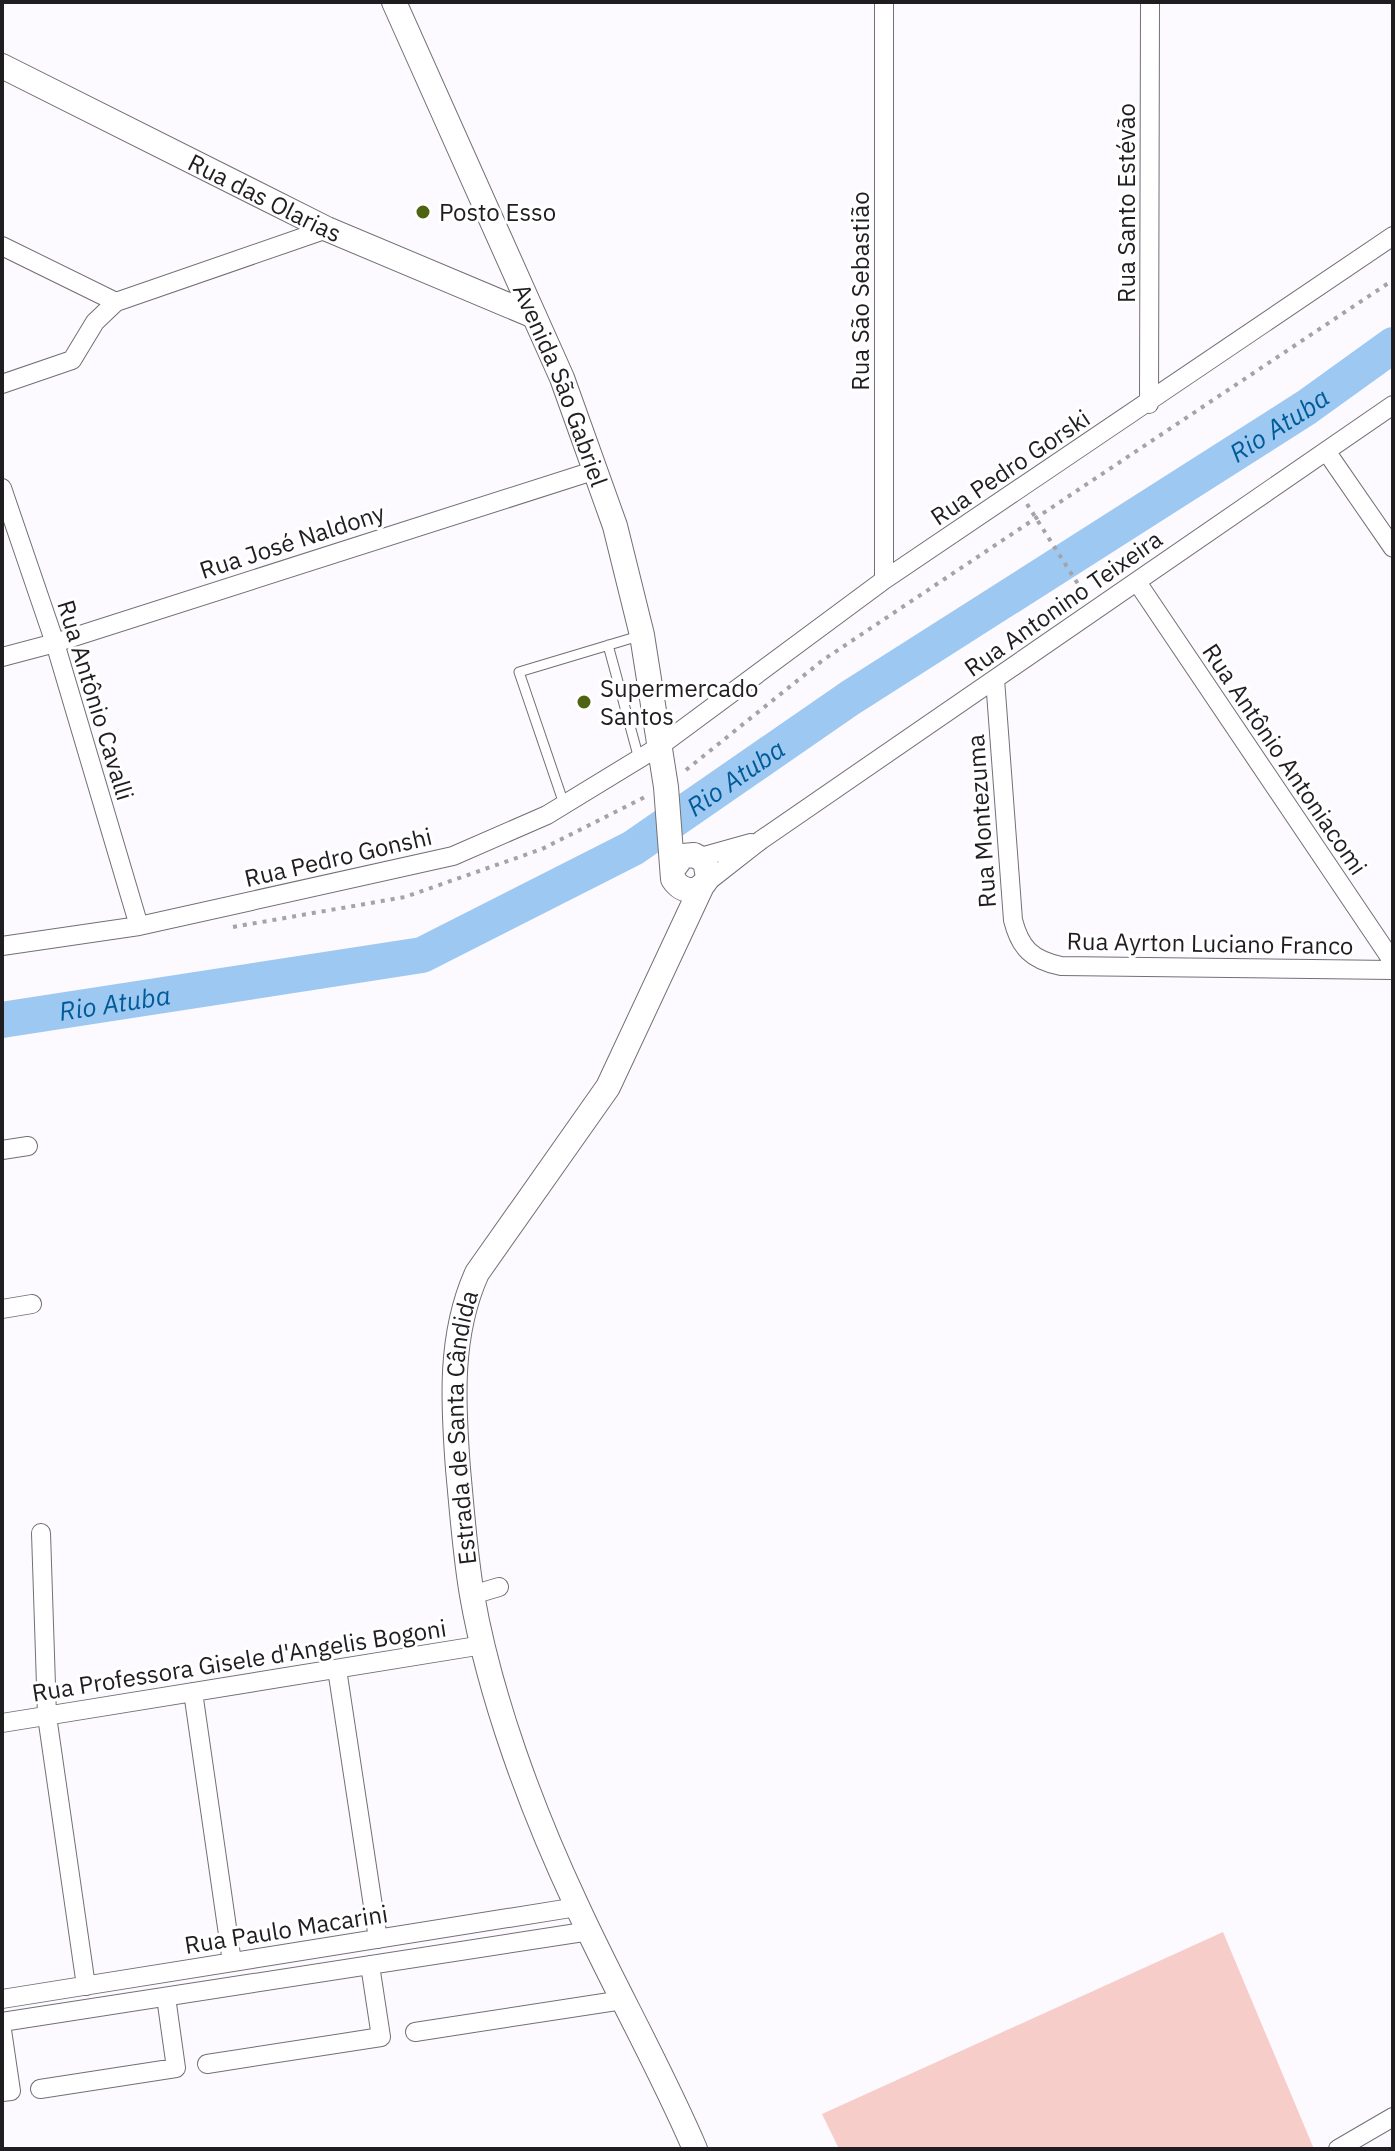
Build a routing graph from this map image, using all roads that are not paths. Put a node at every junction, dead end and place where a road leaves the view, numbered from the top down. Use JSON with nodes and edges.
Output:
{"nodes":[{"id":1,"x":394,"y":2,"type":"edge"},
{"id":2,"x":884,"y":2,"type":"edge"},
{"id":3,"x":1150,"y":2,"type":"edge"},
{"id":4,"x":2,"y":66,"type":"edge"},
{"id":5,"x":327,"y":229,"type":"junction"},
{"id":6,"x":1393,"y":236,"type":"edge"},
{"id":7,"x":2,"y":246,"type":"edge"},
{"id":8,"x":116,"y":302,"type":"junction"},
{"id":9,"x":534,"y":316,"type":"junction"},
{"id":10,"x":2,"y":384,"type":"edge"},
{"id":11,"x":1149,"y":404,"type":"junction"},
{"id":12,"x":1393,"y":405,"type":"edge"},
{"id":13,"x":1326,"y":451,"type":"junction"},
{"id":14,"x":596,"y":470,"type":"junction"},
{"id":15,"x":2,"y":488,"type":"edge"},
{"id":16,"x":1393,"y":548,"type":"edge"},
{"id":17,"x":884,"y":580,"type":"junction"},
{"id":18,"x":1137,"y":582,"type":"junction"},
{"id":19,"x":642,"y":635,"type":"junction"},
{"id":20,"x":55,"y":643,"type":"junction"},
{"id":21,"x":608,"y":645,"type":"junction"},
{"id":22,"x":2,"y":657,"type":"edge"},
{"id":23,"x":995,"y":679,"type":"junction"},
{"id":24,"x":660,"y":746,"type":"junction"},
{"id":25,"x":639,"y":759,"type":"junction"},
{"id":26,"x":564,"y":805,"type":"junction"},
{"id":27,"x":670,"y":828,"type":"junction"},
{"id":28,"x":761,"y":840,"type":"junction"},
{"id":29,"x":697,"y":856,"type":"junction"},
{"id":30,"x":673,"y":874,"type":"junction"},
{"id":31,"x":703,"y":885,"type":"junction"},
{"id":32,"x":139,"y":926,"type":"junction"},
{"id":33,"x":2,"y":946,"type":"edge"},
{"id":34,"x":1028,"y":954,"type":"joint"},
{"id":35,"x":666,"y":957,"type":"junction"},
{"id":36,"x":1393,"y":962,"type":"edge"},
{"id":37,"x":1393,"y":970,"type":"edge"},
{"id":38,"x":28,"y":1146,"type":"dead end"},
{"id":39,"x":2,"y":1150,"type":"edge"},
{"id":40,"x":32,"y":1304,"type":"dead end"},
{"id":41,"x":2,"y":1309,"type":"edge"},
{"id":42,"x":41,"y":1533,"type":"dead end"},
{"id":43,"x":499,"y":1587,"type":"dead end"},
{"id":44,"x":472,"y":1595,"type":"junction"},
{"id":45,"x":483,"y":1645,"type":"junction"},
{"id":46,"x":337,"y":1669,"type":"junction"},
{"id":47,"x":193,"y":1692,"type":"junction"},
{"id":48,"x":47,"y":1716,"type":"junction"},
{"id":49,"x":2,"y":1723,"type":"edge"},
{"id":50,"x":577,"y":1907,"type":"junction"},
{"id":51,"x":590,"y":1931,"type":"junction"},
{"id":52,"x":378,"y":1939,"type":"junction"},
{"id":53,"x":232,"y":1962,"type":"junction"},
{"id":54,"x":370,"y":1965,"type":"junction"},
{"id":55,"x":86,"y":1986,"type":"junction"},
{"id":56,"x":166,"y":1997,"type":"junction"},
{"id":57,"x":2,"y":1999,"type":"edge"},
{"id":58,"x":623,"y":2000,"type":"junction"},
{"id":59,"x":2,"y":2022,"type":"edge"},
{"id":60,"x":2,"y":2030,"type":"edge"},
{"id":61,"x":415,"y":2032,"type":"dead end"},
{"id":62,"x":207,"y":2064,"type":"dead end"},
{"id":63,"x":40,"y":2089,"type":"dead end"},
{"id":64,"x":2,"y":2092,"type":"edge"},
{"id":65,"x":1393,"y":2117,"type":"edge"},
{"id":66,"x":695,"y":2149,"type":"edge"},
{"id":67,"x":1338,"y":2149,"type":"edge"}],
"edges":[{"from":1,"to":9,"type":"main road","name":"Avenida São Gabriel"},
{"from":2,"to":17,"type":"street","name":"Rua São Sebastião"},
{"from":3,"to":11,"type":"street","name":"Rua Santo Estévão"},
{"from":4,"to":5,"type":"main road","name":"Rua das Olarias"},
{"from":5,"to":8,"type":"street"},
{"from":5,"to":9,"type":"main road","name":"Rua das Olarias"},
{"from":6,"to":11,"type":"street","name":"Rua Pedro Gorski"},
{"from":7,"to":8,"type":"street"},
{"from":8,"to":10,"type":"street"},
{"from":9,"to":14,"type":"main road","name":"Avenida São Gabriel"},
{"from":11,"to":17,"type":"street","name":"Rua Pedro Gorski"},
{"from":12,"to":13,"type":"street","name":"Rua Antonino Teixeira"},
{"from":13,"to":16,"type":"street"},
{"from":13,"to":18,"type":"street","name":"Rua Antonino Teixeira"},
{"from":14,"to":19,"type":"main road","name":"Avenida São Gabriel"},
{"from":14,"to":20,"type":"street","name":"Rua José Naldony"},
{"from":15,"to":20,"type":"street","name":"Rua Antônio Cavalli"},
{"from":17,"to":24,"type":"street","name":"Rua Pedro Gorski"},
{"from":18,"to":23,"type":"street","name":"Rua Antonino Teixeira"},
{"from":18,"to":36,"type":"street","name":"Rua Antônio Antoniacomi"},
{"from":19,"to":21,"type":"lane"},
{"from":19,"to":24,"type":"main road","name":"Avenida São Gabriel"},
{"from":20,"to":22,"type":"street","name":"Rua José Naldony"},
{"from":20,"to":32,"type":"street","name":"Rua Antônio Cavalli"},
{"from":21,"to":25,"type":"lane"},
{"from":21,"to":26,"type":"lane"},
{"from":23,"to":28,"type":"street","name":"Rua Antonino Teixeira"},
{"from":23,"to":34,"type":"street","name":"Rua Montezuma"},
{"from":24,"to":25,"type":"street","name":"Rua Pedro Gonshi"},
{"from":24,"to":27,"type":"main road","name":"Avenida São Gabriel"},
{"from":25,"to":26,"type":"street","name":"Rua Pedro Gonshi"},
{"from":26,"to":32,"type":"street","name":"Rua Pedro Gonshi"},
{"from":27,"to":29,"type":"main road"},
{"from":27,"to":30,"type":"main road","name":"Estrada de Santa Cândida"},
{"from":28,"to":29,"type":"street","name":"Rua Antonino Teixeira"},
{"from":28,"to":31,"type":"street","name":"Rua Antonino Teixeira"},
{"from":29,"to":30,"type":"main road"},
{"from":29,"to":31,"type":"main road"},
{"from":30,"to":31,"type":"main road"},
{"from":30,"to":35,"type":"main road","name":"Estrada de Santa Cândida"},
{"from":31,"to":35,"type":"main road","name":"Estrada de Santa Cândida"},
{"from":32,"to":33,"type":"street","name":"Rua Pedro Gonshi"},
{"from":34,"to":37,"type":"street","name":"Rua Ayrton Luciano Franco"},
{"from":35,"to":44,"type":"main road","name":"Estrada de Santa Cândida"},
{"from":38,"to":39,"type":"street"},
{"from":40,"to":41,"type":"street"},
{"from":42,"to":48,"type":"street"},
{"from":43,"to":44,"type":"street"},
{"from":44,"to":45,"type":"main road","name":"Estrada de Santa Cândida"},
{"from":45,"to":46,"type":"street","name":"Rua Professora Gisele d'Angelis Bogoni"},
{"from":45,"to":50,"type":"main road","name":"Estrada de Santa Cândida"},
{"from":46,"to":47,"type":"street","name":"Rua Professora Gisele d'Angelis Bogoni"},
{"from":46,"to":52,"type":"street"},
{"from":47,"to":48,"type":"street","name":"Rua Professora Gisele d'Angelis Bogoni"},
{"from":47,"to":53,"type":"street"},
{"from":48,"to":49,"type":"street","name":"Rua Professora Gisele d'Angelis Bogoni"},
{"from":48,"to":55,"type":"street"},
{"from":50,"to":51,"type":"main road","name":"Estrada de Santa Cândida"},
{"from":50,"to":52,"type":"street","name":"Rua Paulo Macarini"},
{"from":51,"to":54,"type":"street"},
{"from":51,"to":58,"type":"main road","name":"Estrada de Santa Cândida"},
{"from":52,"to":53,"type":"street","name":"Rua Paulo Macarini"},
{"from":53,"to":55,"type":"street","name":"Rua Paulo Macarini"},
{"from":54,"to":56,"type":"street"},
{"from":54,"to":62,"type":"street"},
{"from":55,"to":57,"type":"street","name":"Rua Paulo Macarini"},
{"from":56,"to":59,"type":"street"},
{"from":56,"to":63,"type":"street"},
{"from":58,"to":61,"type":"street"},
{"from":58,"to":66,"type":"main road","name":"Estrada de Santa Cândida"},
{"from":60,"to":64,"type":"street"},
{"from":65,"to":67,"type":"street"}]}
